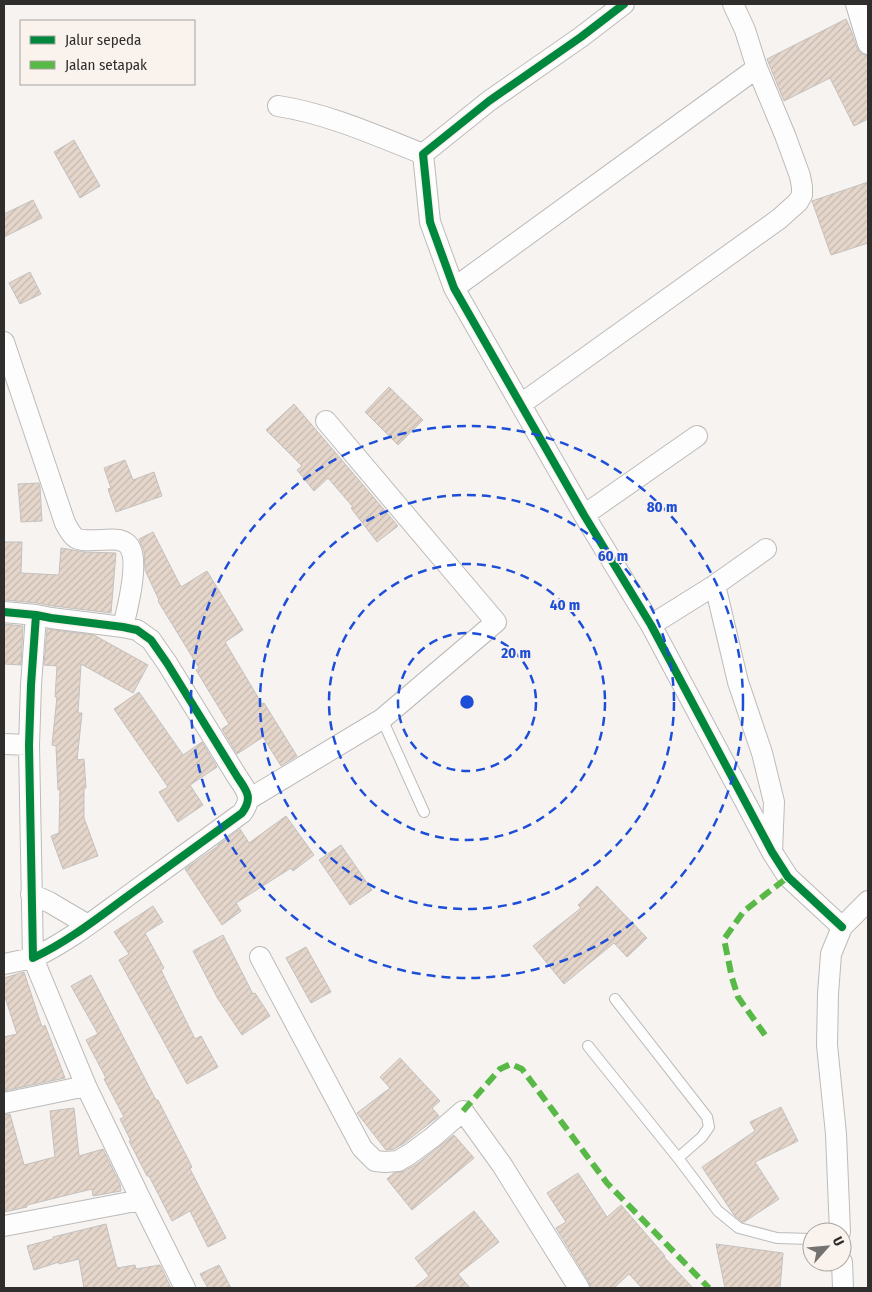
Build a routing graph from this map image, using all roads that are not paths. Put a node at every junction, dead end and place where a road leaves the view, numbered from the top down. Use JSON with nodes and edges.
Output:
{"nodes":[{"id":1,"x":624,"y":4,"type":"edge"},
{"id":2,"x":733,"y":4,"type":"edge"},
{"id":3,"x":856,"y":4,"type":"edge"},
{"id":4,"x":868,"y":44,"type":"edge"},
{"id":5,"x":757,"y":68,"type":"junction"},
{"id":6,"x":278,"y":106,"type":"dead end"},
{"id":7,"x":423,"y":154,"type":"junction"},
{"id":8,"x":454,"y":288,"type":"junction"},
{"id":9,"x":4,"y":342,"type":"edge"},
{"id":10,"x":521,"y":404,"type":"junction"},
{"id":11,"x":326,"y":421,"type":"dead end"},
{"id":12,"x":697,"y":436,"type":"dead end"},
{"id":13,"x":584,"y":515,"type":"junction"},
{"id":14,"x":766,"y":549,"type":"dead end"},
{"id":15,"x":715,"y":585,"type":"junction"},
{"id":16,"x":4,"y":612,"type":"edge"},
{"id":17,"x":36,"y":615,"type":"junction"},
{"id":18,"x":651,"y":625,"type":"junction"},
{"id":19,"x":123,"y":627,"type":"junction"},
{"id":20,"x":382,"y":719,"type":"junction"},
{"id":21,"x":4,"y":744,"type":"edge"},
{"id":22,"x":29,"y":746,"type":"junction"},
{"id":23,"x":249,"y":799,"type":"junction"},
{"id":24,"x":424,"y":812,"type":"dead end"},
{"id":25,"x":772,"y":852,"type":"junction"},
{"id":26,"x":31,"y":894,"type":"junction"},
{"id":27,"x":868,"y":901,"type":"edge"},
{"id":28,"x":88,"y":925,"type":"junction"},
{"id":29,"x":842,"y":927,"type":"junction"},
{"id":30,"x":260,"y":957,"type":"dead end"},
{"id":31,"x":33,"y":958,"type":"junction"},
{"id":32,"x":4,"y":964,"type":"edge"},
{"id":33,"x":615,"y":999,"type":"dead end"},
{"id":34,"x":588,"y":1046,"type":"dead end"},
{"id":35,"x":86,"y":1086,"type":"junction"},
{"id":36,"x":4,"y":1104,"type":"edge"},
{"id":37,"x":678,"y":1158,"type":"junction"},
{"id":38,"x":141,"y":1200,"type":"junction"},
{"id":39,"x":840,"y":1222,"type":"edge"},
{"id":40,"x":4,"y":1226,"type":"edge"},
{"id":41,"x":802,"y":1239,"type":"edge"},
{"id":42,"x":842,"y":1272,"type":"edge"},
{"id":43,"x":185,"y":1288,"type":"edge"},
{"id":44,"x":580,"y":1288,"type":"edge"},
{"id":45,"x":843,"y":1288,"type":"edge"}],
"edges":[{"from":1,"to":7,"type":"street"},
{"from":2,"to":5,"type":"street"},
{"from":3,"to":4,"type":"street"},
{"from":5,"to":8,"type":"street"},
{"from":5,"to":10,"type":"street"},
{"from":6,"to":7,"type":"street"},
{"from":7,"to":8,"type":"street"},
{"from":8,"to":10,"type":"street"},
{"from":9,"to":19,"type":"street"},
{"from":10,"to":13,"type":"street"},
{"from":11,"to":20,"type":"street"},
{"from":12,"to":13,"type":"street"},
{"from":13,"to":18,"type":"street"},
{"from":14,"to":15,"type":"street"},
{"from":15,"to":18,"type":"street"},
{"from":15,"to":25,"type":"street"},
{"from":16,"to":17,"type":"street"},
{"from":17,"to":19,"type":"street"},
{"from":17,"to":22,"type":"street"},
{"from":18,"to":25,"type":"street"},
{"from":19,"to":23,"type":"street"},
{"from":20,"to":23,"type":"street"},
{"from":20,"to":24,"type":"lane"},
{"from":21,"to":22,"type":"street"},
{"from":22,"to":26,"type":"street"},
{"from":23,"to":28,"type":"street"},
{"from":25,"to":29,"type":"street"},
{"from":26,"to":28,"type":"street"},
{"from":26,"to":31,"type":"street"},
{"from":27,"to":29,"type":"street"},
{"from":28,"to":31,"type":"street"},
{"from":29,"to":39,"type":"street"},
{"from":30,"to":44,"type":"street"},
{"from":31,"to":32,"type":"street"},
{"from":31,"to":35,"type":"street"},
{"from":33,"to":37,"type":"lane"},
{"from":34,"to":37,"type":"lane"},
{"from":35,"to":36,"type":"street"},
{"from":35,"to":38,"type":"street"},
{"from":37,"to":41,"type":"lane"},
{"from":38,"to":40,"type":"street"},
{"from":38,"to":43,"type":"street"},
{"from":42,"to":45,"type":"street"}]}
